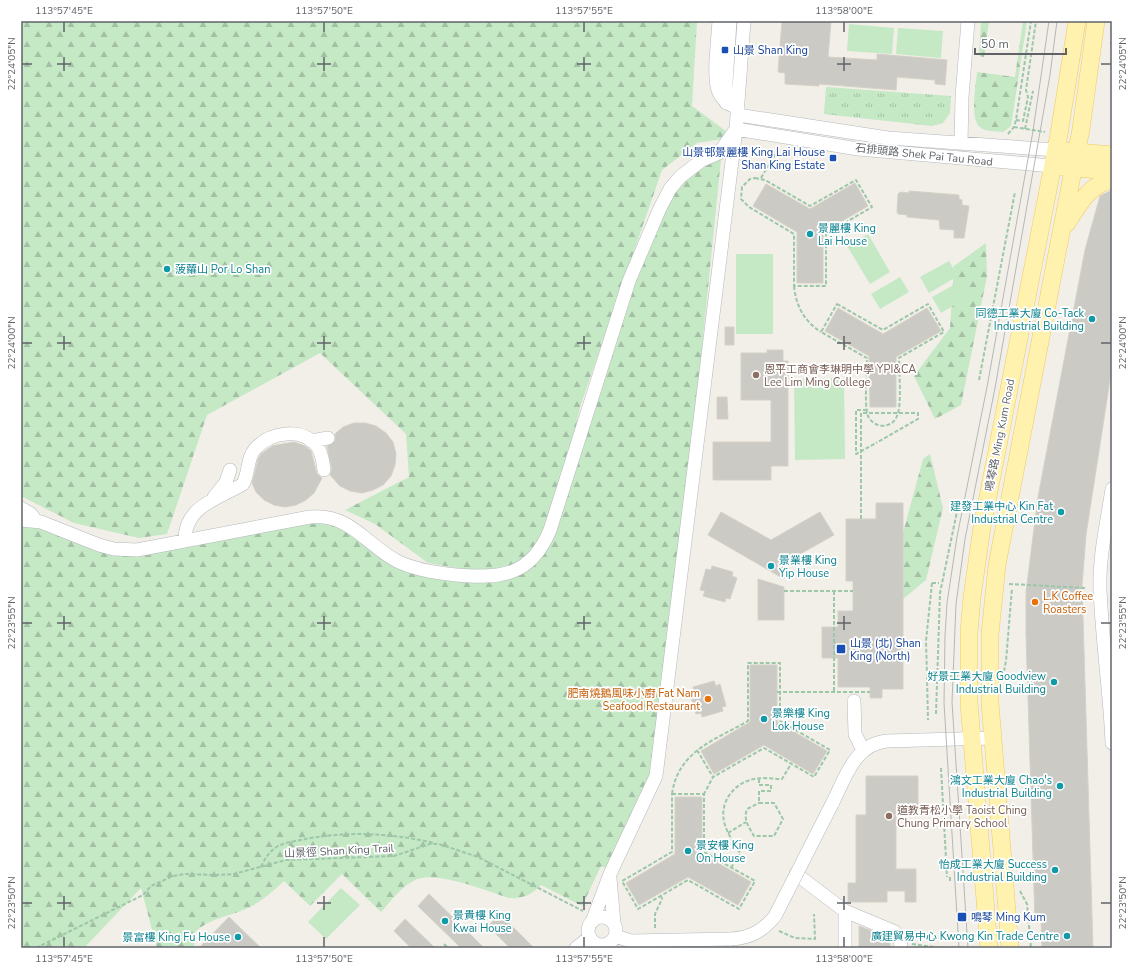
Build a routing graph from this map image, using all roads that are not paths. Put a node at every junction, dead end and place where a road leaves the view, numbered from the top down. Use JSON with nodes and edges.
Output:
{"nodes":[{"id":1,"x":718,"y":21,"type":"edge"},
{"id":2,"x":730,"y":21,"type":"edge"},
{"id":3,"x":744,"y":21,"type":"edge"},
{"id":4,"x":968,"y":21,"type":"edge"},
{"id":5,"x":1077,"y":21,"type":"edge"},
{"id":6,"x":1096,"y":21,"type":"edge"},
{"id":7,"x":734,"y":109,"type":"junction"},
{"id":8,"x":736,"y":130,"type":"junction"},
{"id":9,"x":961,"y":144,"type":"junction"},
{"id":10,"x":1112,"y":154,"type":"edge"},
{"id":11,"x":1054,"y":158,"type":"junction"},
{"id":12,"x":1076,"y":160,"type":"junction"},
{"id":13,"x":1112,"y":171,"type":"edge"},
{"id":14,"x":1112,"y":179,"type":"edge"},
{"id":15,"x":1062,"y":230,"type":"junction"},
{"id":16,"x":328,"y":438,"type":"dead end"},
{"id":17,"x":311,"y":441,"type":"junction"},
{"id":18,"x":230,"y":470,"type":"dead end"},
{"id":19,"x":324,"y":470,"type":"dead end"},
{"id":20,"x":1112,"y":489,"type":"edge"},
{"id":21,"x":211,"y":501,"type":"junction"},
{"id":22,"x":21,"y":508,"type":"edge"},
{"id":23,"x":21,"y":520,"type":"edge"},
{"id":24,"x":36,"y":521,"type":"junction"},
{"id":25,"x":185,"y":541,"type":"junction"},
{"id":26,"x":854,"y":701,"type":"dead end"},
{"id":27,"x":1111,"y":701,"type":"edge"},
{"id":28,"x":992,"y":738,"type":"junction"},
{"id":29,"x":971,"y":739,"type":"junction"},
{"id":30,"x":1112,"y":743,"type":"edge"},
{"id":31,"x":863,"y":750,"type":"junction"},
{"id":32,"x":610,"y":874,"type":"junction"},
{"id":33,"x":796,"y":874,"type":"junction"},
{"id":34,"x":845,"y":911,"type":"junction"},
{"id":35,"x":592,"y":922,"type":"junction"},
{"id":36,"x":615,"y":930,"type":"junction"},
{"id":37,"x":590,"y":937,"type":"junction"},
{"id":38,"x":686,"y":944,"type":"edge"},
{"id":39,"x":905,"y":946,"type":"edge"},
{"id":40,"x":576,"y":948,"type":"edge"},
{"id":41,"x":845,"y":948,"type":"edge"},
{"id":42,"x":989,"y":948,"type":"edge"},
{"id":43,"x":1010,"y":948,"type":"edge"}],
"edges":[{"from":1,"to":7,"type":"street"},
{"from":2,"to":7,"type":"street"},
{"from":3,"to":7,"type":"street"},
{"from":4,"to":9,"type":"street"},
{"from":5,"to":11,"type":"main road","name":"鳴琴路 Ming Kum Road"},
{"from":6,"to":12,"type":"main road","name":"鳴琴路 Ming Kum Road"},
{"from":7,"to":8,"type":"street"},
{"from":7,"to":9,"type":"street","name":"石排頭路 Shek Pai Tau Road"},
{"from":8,"to":11,"type":"street","name":"石排頭路 Shek Pai Tau Road"},
{"from":8,"to":25,"type":"street"},
{"from":8,"to":32,"type":"street"},
{"from":9,"to":11,"type":"street","name":"石排頭路 Shek Pai Tau Road"},
{"from":10,"to":12,"type":"main road","name":"石排頭路 Shek Pai Tau Road"},
{"from":11,"to":12,"type":"main road","name":"石排頭路 Shek Pai Tau Road"},
{"from":11,"to":29,"type":"main road","name":"鳴琴路 Ming Kum Road"},
{"from":12,"to":13,"type":"main road","name":"石排頭路 Shek Pai Tau Road"},
{"from":12,"to":15,"type":"main road","name":"鳴琴路 Ming Kum Road"},
{"from":14,"to":15,"type":"main road"},
{"from":15,"to":28,"type":"main road","name":"鳴琴路 Ming Kum Road"},
{"from":16,"to":17,"type":"street"},
{"from":17,"to":19,"type":"street"},
{"from":17,"to":21,"type":"street"},
{"from":18,"to":21,"type":"street"},
{"from":20,"to":27,"type":"street"},
{"from":21,"to":25,"type":"street"},
{"from":22,"to":24,"type":"street"},
{"from":23,"to":24,"type":"street"},
{"from":24,"to":25,"type":"street"},
{"from":26,"to":31,"type":"street"},
{"from":27,"to":30,"type":"street"},
{"from":28,"to":29,"type":"street"},
{"from":28,"to":43,"type":"main road","name":"鳴琴路 Ming Kum Road"},
{"from":29,"to":31,"type":"street"},
{"from":29,"to":42,"type":"main road","name":"鳴琴路 Ming Kum Road"},
{"from":31,"to":33,"type":"street","bridge":true},
{"from":32,"to":35,"type":"street"},
{"from":32,"to":36,"type":"street"},
{"from":33,"to":34,"type":"street"},
{"from":33,"to":38,"type":"street","bridge":true},
{"from":34,"to":39,"type":"street"},
{"from":34,"to":41,"type":"street"},
{"from":35,"to":36,"type":"street"},
{"from":35,"to":37,"type":"street"},
{"from":36,"to":37,"type":"street"},
{"from":36,"to":38,"type":"street"},
{"from":37,"to":40,"type":"street"}]}
